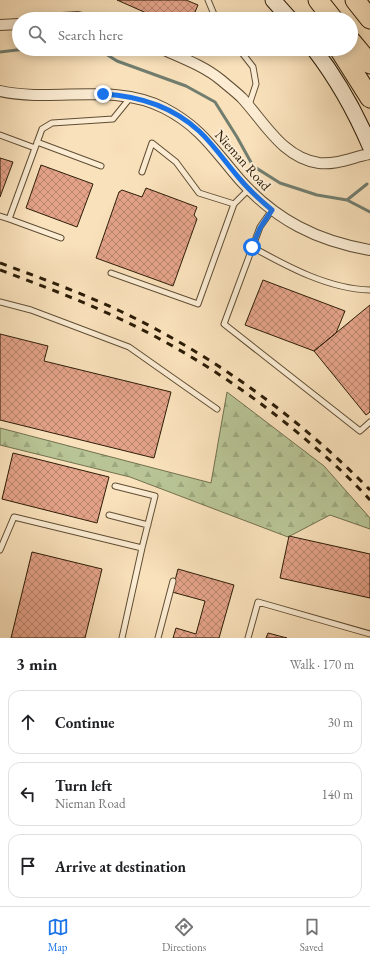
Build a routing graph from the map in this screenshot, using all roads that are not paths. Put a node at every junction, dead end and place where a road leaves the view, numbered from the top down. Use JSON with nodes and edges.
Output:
{"nodes":[{"id":1,"x":208,"y":0,"type":"edge"},
{"id":2,"x":273,"y":0,"type":"edge"},
{"id":3,"x":307,"y":0,"type":"edge"},
{"id":4,"x":318,"y":0,"type":"edge"},
{"id":5,"x":355,"y":0,"type":"edge"},
{"id":6,"x":213,"y":12,"type":"edge"},
{"id":7,"x":284,"y":12,"type":"edge"},
{"id":8,"x":315,"y":12,"type":"edge"},
{"id":9,"x":327,"y":12,"type":"edge"},
{"id":10,"x":370,"y":19,"type":"edge"},
{"id":11,"x":12,"y":24,"type":"edge"},
{"id":12,"x":0,"y":25,"type":"edge"},
{"id":13,"x":358,"y":49,"type":"edge"},
{"id":14,"x":178,"y":56,"type":"edge"},
{"id":15,"x":244,"y":56,"type":"edge"},
{"id":16,"x":320,"y":56,"type":"edge"},
{"id":17,"x":343,"y":56,"type":"edge"},
{"id":18,"x":370,"y":64,"type":"edge"},
{"id":19,"x":0,"y":91,"type":"edge"},
{"id":20,"x":130,"y":97,"type":"junction"},
{"id":21,"x":370,"y":98,"type":"edge"},
{"id":22,"x":248,"y":106,"type":"junction"},
{"id":23,"x":0,"y":135,"type":"edge"},
{"id":24,"x":37,"y":142,"type":"junction"},
{"id":25,"x":370,"y":146,"type":"edge"},
{"id":26,"x":35,"y":148,"type":"junction"},
{"id":27,"x":370,"y":154,"type":"edge"},
{"id":28,"x":102,"y":166,"type":"dead end"},
{"id":29,"x":142,"y":172,"type":"dead end"},
{"id":30,"x":249,"y":189,"type":"junction"},
{"id":31,"x":234,"y":204,"type":"junction"},
{"id":32,"x":272,"y":210,"type":"junction"},
{"id":33,"x":0,"y":216,"type":"edge"},
{"id":34,"x":9,"y":219,"type":"junction"},
{"id":35,"x":61,"y":238,"type":"dead end"},
{"id":36,"x":252,"y":247,"type":"junction"},
{"id":37,"x":370,"y":250,"type":"edge"},
{"id":38,"x":111,"y":273,"type":"dead end"},
{"id":39,"x":370,"y":290,"type":"edge"},
{"id":40,"x":0,"y":302,"type":"edge"},
{"id":41,"x":217,"y":409,"type":"dead end"},
{"id":42,"x":370,"y":422,"type":"edge"},
{"id":43,"x":115,"y":486,"type":"dead end"},
{"id":44,"x":109,"y":515,"type":"dead end"},
{"id":45,"x":148,"y":524,"type":"junction"},
{"id":46,"x":142,"y":548,"type":"junction"},
{"id":47,"x":0,"y":550,"type":"edge"},
{"id":48,"x":172,"y":580,"type":"dead end"},
{"id":49,"x":370,"y":634,"type":"edge"},
{"id":50,"x":122,"y":638,"type":"edge"},
{"id":51,"x":158,"y":638,"type":"edge"},
{"id":52,"x":248,"y":638,"type":"edge"}],
"edges":[{"from":1,"to":6,"type":"lane"},
{"from":2,"to":7,"type":"street"},
{"from":3,"to":8,"type":"highway"},
{"from":4,"to":9,"type":"highway"},
{"from":5,"to":10,"type":"highway"},
{"from":11,"to":12,"type":"street"},
{"from":13,"to":18,"type":"highway"},
{"from":14,"to":22,"type":"street"},
{"from":15,"to":22,"type":"lane"},
{"from":16,"to":25,"type":"street"},
{"from":17,"to":21,"type":"highway"},
{"from":19,"to":20,"type":"street","name":"Nieman Road"},
{"from":20,"to":24,"type":"lane"},
{"from":20,"to":30,"type":"street","name":"Nieman Road"},
{"from":22,"to":27,"type":"street"},
{"from":23,"to":26,"type":"lane"},
{"from":24,"to":26,"type":"lane"},
{"from":24,"to":28,"type":"lane"},
{"from":26,"to":34,"type":"lane"},
{"from":29,"to":31,"type":"lane"},
{"from":30,"to":31,"type":"lane"},
{"from":30,"to":32,"type":"street","name":"Nieman Road"},
{"from":31,"to":38,"type":"lane"},
{"from":32,"to":36,"type":"lane"},
{"from":32,"to":37,"type":"street","name":"Nieman Road"},
{"from":33,"to":34,"type":"lane"},
{"from":34,"to":35,"type":"lane"},
{"from":36,"to":39,"type":"lane"},
{"from":36,"to":42,"type":"lane"},
{"from":40,"to":41,"type":"lane"},
{"from":43,"to":45,"type":"lane"},
{"from":44,"to":45,"type":"lane"},
{"from":45,"to":46,"type":"lane"},
{"from":46,"to":47,"type":"lane"},
{"from":46,"to":50,"type":"lane"},
{"from":48,"to":51,"type":"lane"},
{"from":49,"to":52,"type":"lane"}]}
